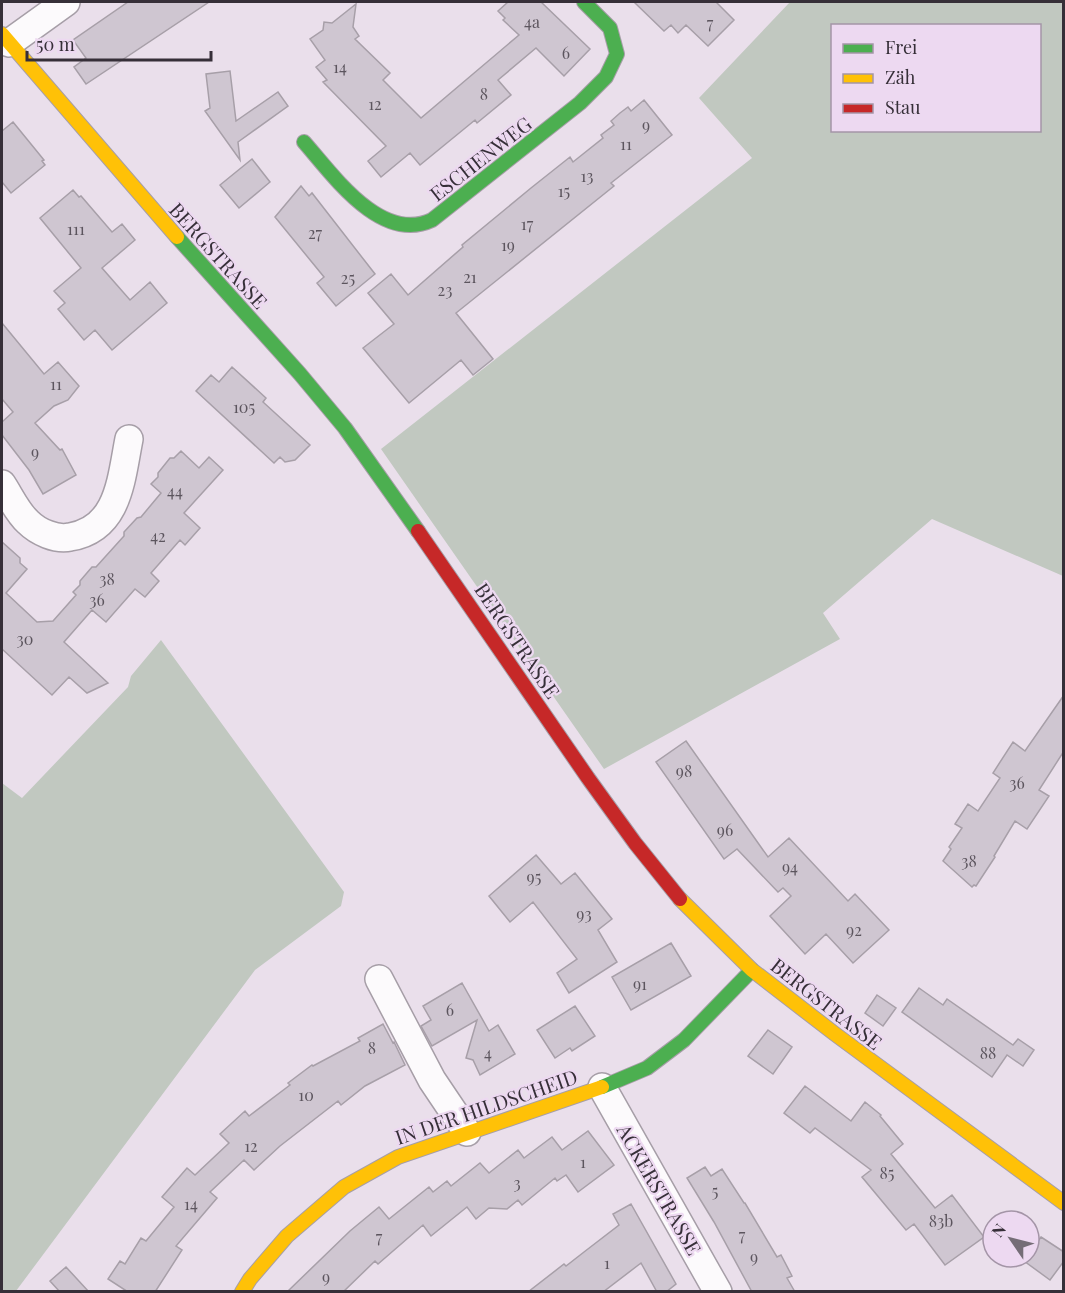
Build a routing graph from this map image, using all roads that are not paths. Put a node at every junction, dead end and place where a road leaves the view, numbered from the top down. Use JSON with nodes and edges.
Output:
{"nodes":[{"id":1,"x":66,"y":2,"type":"edge"},
{"id":2,"x":584,"y":2,"type":"edge"},
{"id":3,"x":5,"y":38,"type":"edge"},
{"id":4,"x":304,"y":142,"type":"dead end"},
{"id":5,"x":129,"y":439,"type":"dead end"},
{"id":6,"x":2,"y":484,"type":"edge"},
{"id":7,"x":752,"y":970,"type":"junction"},
{"id":8,"x":379,"y":979,"type":"dead end"},
{"id":9,"x":602,"y":1087,"type":"junction"},
{"id":10,"x":467,"y":1132,"type":"junction"},
{"id":11,"x":1064,"y":1203,"type":"edge"},
{"id":12,"x":242,"y":1292,"type":"edge"},
{"id":13,"x":718,"y":1292,"type":"edge"}],
"edges":[{"from":1,"to":3,"type":"street"},
{"from":2,"to":4,"type":"street","name":"ESCHENWEG"},
{"from":3,"to":7,"type":"street","name":"BERGSTRASSE"},
{"from":5,"to":6,"type":"street"},
{"from":7,"to":9,"type":"street","name":"IN DER HILDSCHEID"},
{"from":7,"to":11,"type":"street","name":"BERGSTRASSE"},
{"from":8,"to":10,"type":"street"},
{"from":9,"to":10,"type":"street","name":"IN DER HILDSCHEID"},
{"from":9,"to":13,"type":"street","name":"ACKERSTRASSE"},
{"from":10,"to":12,"type":"street","name":"IN DER HILDSCHEID"}]}
